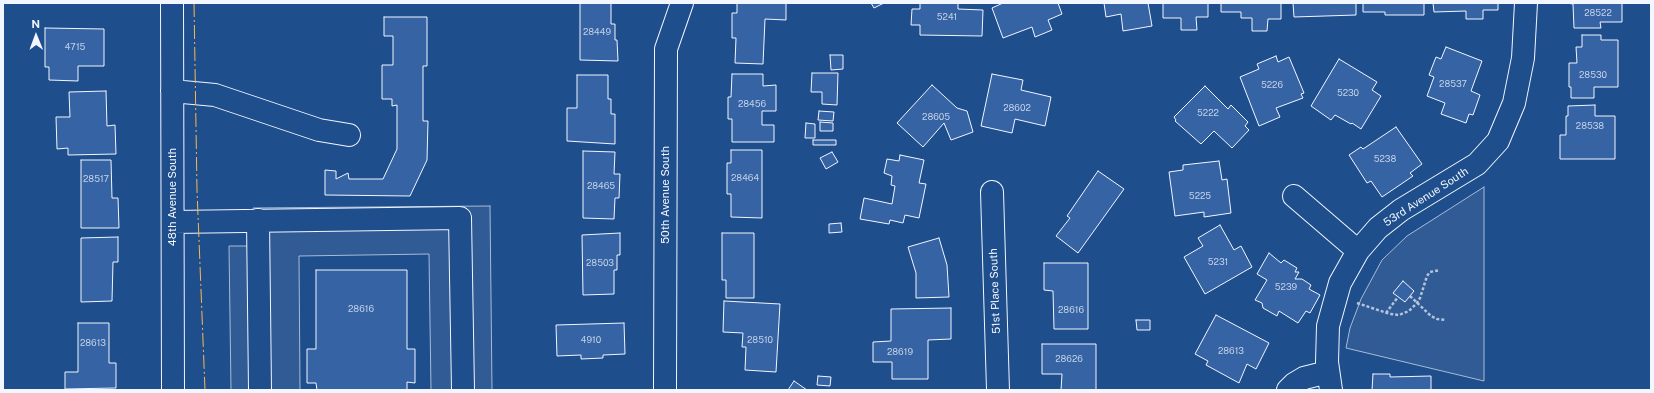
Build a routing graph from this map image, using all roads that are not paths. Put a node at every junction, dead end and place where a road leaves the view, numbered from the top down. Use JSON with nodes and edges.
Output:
{"nodes":[{"id":1,"x":172,"y":3,"type":"edge"},
{"id":2,"x":682,"y":3,"type":"edge"},
{"id":3,"x":1526,"y":3,"type":"edge"},
{"id":4,"x":172,"y":91,"type":"junction"},
{"id":5,"x":349,"y":135,"type":"dead end"},
{"id":6,"x":992,"y":192,"type":"dead end"},
{"id":7,"x":1294,"y":196,"type":"dead end"},
{"id":8,"x":258,"y":220,"type":"junction"},
{"id":9,"x":173,"y":222,"type":"junction"},
{"id":10,"x":1358,"y":251,"type":"junction"},
{"id":11,"x":1330,"y":381,"type":"edge"},
{"id":12,"x":173,"y":390,"type":"edge"},
{"id":13,"x":260,"y":390,"type":"edge"},
{"id":14,"x":463,"y":390,"type":"edge"},
{"id":15,"x":666,"y":390,"type":"edge"},
{"id":16,"x":998,"y":390,"type":"edge"},
{"id":17,"x":1288,"y":390,"type":"edge"}],
"edges":[{"from":1,"to":4,"type":"street","name":"48th Avenue South"},
{"from":2,"to":15,"type":"street","name":"50th Avenue South"},
{"from":3,"to":10,"type":"street","name":"53rd Avenue South"},
{"from":4,"to":5,"type":"street"},
{"from":4,"to":9,"type":"street","name":"48th Avenue South"},
{"from":6,"to":16,"type":"street","name":"51st Place South"},
{"from":7,"to":10,"type":"street"},
{"from":8,"to":9,"type":"street"},
{"from":8,"to":13,"type":"street"},
{"from":8,"to":14,"type":"street"},
{"from":9,"to":12,"type":"street","name":"48th Avenue South"},
{"from":10,"to":11,"type":"street","name":"53rd Avenue South"},
{"from":11,"to":17,"type":"street"}]}
